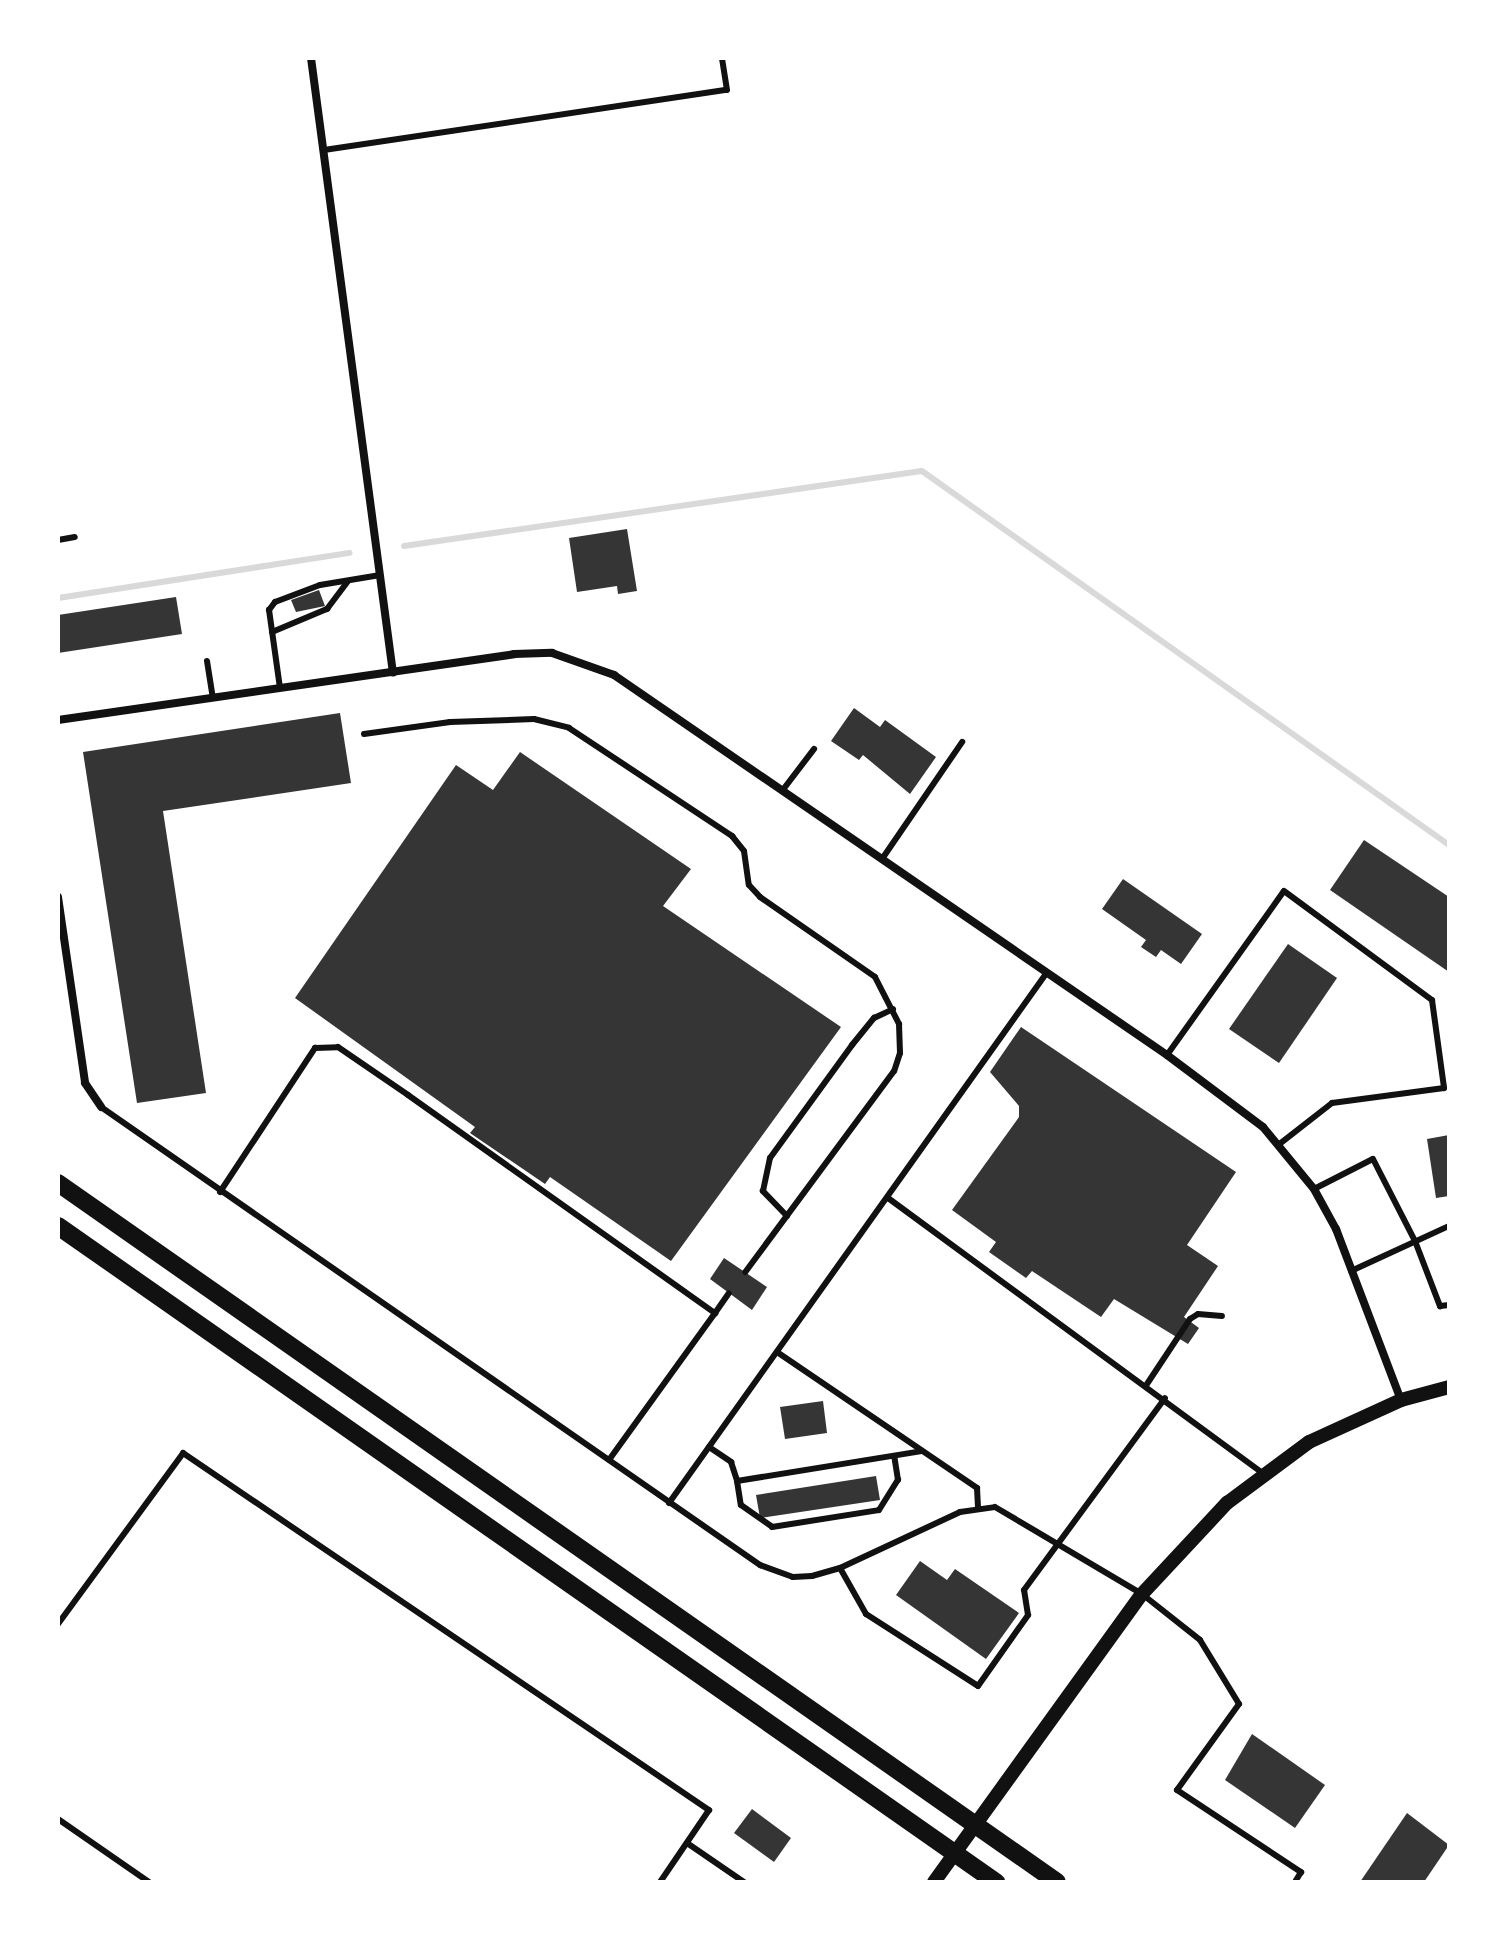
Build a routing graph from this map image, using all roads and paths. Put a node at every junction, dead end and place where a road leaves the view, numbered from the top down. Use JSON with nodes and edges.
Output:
{"nodes":[{"id":1,"x":311,"y":58,"type":"edge"},
{"id":2,"x":722,"y":58,"type":"edge"},
{"id":3,"x":324,"y":150,"type":"junction"},
{"id":4,"x":75,"y":537,"type":"dead end"},
{"id":5,"x":58,"y":540,"type":"edge"},
{"id":6,"x":380,"y":575,"type":"junction"},
{"id":7,"x":348,"y":581,"type":"junction"},
{"id":8,"x":272,"y":632,"type":"junction"},
{"id":9,"x":207,"y":661,"type":"dead end"},
{"id":10,"x":393,"y":673,"type":"junction"},
{"id":11,"x":280,"y":688,"type":"junction"},
{"id":12,"x":213,"y":698,"type":"junction"},
{"id":13,"x":58,"y":720,"type":"edge"},
{"id":14,"x":364,"y":734,"type":"dead end"},
{"id":15,"x":962,"y":742,"type":"dead end"},
{"id":16,"x":814,"y":749,"type":"dead end"},
{"id":17,"x":782,"y":791,"type":"junction"},
{"id":18,"x":882,"y":859,"type":"junction"},
{"id":19,"x":58,"y":897,"type":"edge"},
{"id":20,"x":1045,"y":975,"type":"junction"},
{"id":21,"x":893,"y":1009,"type":"junction"},
{"id":22,"x":1167,"y":1055,"type":"junction"},
{"id":23,"x":101,"y":1107,"type":"joint"},
{"id":24,"x":1278,"y":1145,"type":"junction"},
{"id":25,"x":58,"y":1183,"type":"edge"},
{"id":26,"x":1314,"y":1189,"type":"junction"},
{"id":27,"x":220,"y":1192,"type":"junction"},
{"id":28,"x":888,"y":1198,"type":"junction"},
{"id":29,"x":787,"y":1216,"type":"junction"},
{"id":30,"x":58,"y":1226,"type":"edge"},
{"id":31,"x":1449,"y":1226,"type":"edge"},
{"id":32,"x":1415,"y":1241,"type":"junction"},
{"id":33,"x":1351,"y":1271,"type":"junction"},
{"id":34,"x":745,"y":1272,"type":"dead end"},
{"id":35,"x":729,"y":1293,"type":"dead end"},
{"id":36,"x":1449,"y":1305,"type":"edge"},
{"id":37,"x":715,"y":1313,"type":"junction"},
{"id":38,"x":1222,"y":1316,"type":"dead end"},
{"id":39,"x":777,"y":1352,"type":"junction"},
{"id":40,"x":1147,"y":1384,"type":"junction"},
{"id":41,"x":1449,"y":1387,"type":"edge"},
{"id":42,"x":1165,"y":1398,"type":"junction"},
{"id":43,"x":1401,"y":1400,"type":"junction"},
{"id":44,"x":709,"y":1447,"type":"junction"},
{"id":45,"x":922,"y":1451,"type":"junction"},
{"id":46,"x":894,"y":1456,"type":"junction"},
{"id":47,"x":609,"y":1460,"type":"junction"},
{"id":48,"x":1262,"y":1473,"type":"junction"},
{"id":49,"x":737,"y":1481,"type":"junction"},
{"id":50,"x":669,"y":1503,"type":"junction"},
{"id":51,"x":978,"y":1507,"type":"junction"},
{"id":52,"x":1060,"y":1543,"type":"junction"},
{"id":53,"x":840,"y":1568,"type":"junction"},
{"id":54,"x":1142,"y":1594,"type":"junction"},
{"id":55,"x":58,"y":1624,"type":"edge"},
{"id":56,"x":58,"y":1819,"type":"edge"},
{"id":57,"x":976,"y":1823,"type":"junction"},
{"id":58,"x":687,"y":1843,"type":"junction"},
{"id":59,"x":954,"y":1853,"type":"junction"},
{"id":60,"x":733,"y":1874,"type":"junction"},
{"id":61,"x":149,"y":1882,"type":"edge"},
{"id":62,"x":660,"y":1882,"type":"edge"},
{"id":63,"x":728,"y":1882,"type":"edge"},
{"id":64,"x":744,"y":1882,"type":"edge"},
{"id":65,"x":934,"y":1882,"type":"edge"},
{"id":66,"x":996,"y":1882,"type":"edge"},
{"id":67,"x":1057,"y":1882,"type":"edge"},
{"id":68,"x":1295,"y":1882,"type":"edge"}],
"edges":[{"from":1,"to":3,"type":"street"},
{"from":2,"to":3,"type":"lane"},
{"from":3,"to":6,"type":"street"},
{"from":4,"to":5,"type":"lane"},
{"from":6,"to":7,"type":"lane"},
{"from":6,"to":10,"type":"street"},
{"from":7,"to":8,"type":"lane"},
{"from":7,"to":8,"type":"lane"},
{"from":8,"to":11,"type":"lane"},
{"from":9,"to":12,"type":"lane"},
{"from":10,"to":11,"type":"street"},
{"from":10,"to":17,"type":"street"},
{"from":11,"to":12,"type":"street"},
{"from":12,"to":13,"type":"street"},
{"from":14,"to":21,"type":"lane"},
{"from":15,"to":18,"type":"lane"},
{"from":16,"to":17,"type":"lane"},
{"from":17,"to":18,"type":"street"},
{"from":18,"to":20,"type":"street"},
{"from":19,"to":23,"type":"street"},
{"from":20,"to":22,"type":"street"},
{"from":20,"to":28,"type":"lane"},
{"from":21,"to":29,"type":"lane"},
{"from":21,"to":29,"type":"lane"},
{"from":22,"to":24,"type":"street"},
{"from":22,"to":24,"type":"lane"},
{"from":23,"to":27,"type":"lane"},
{"from":24,"to":26,"type":"street"},
{"from":25,"to":57,"type":"highway"},
{"from":26,"to":32,"type":"lane"},
{"from":26,"to":33,"type":"street"},
{"from":27,"to":37,"type":"lane"},
{"from":27,"to":47,"type":"lane"},
{"from":28,"to":39,"type":"lane"},
{"from":28,"to":40,"type":"lane"},
{"from":29,"to":34,"type":"lane"},
{"from":30,"to":59,"type":"highway"},
{"from":31,"to":32,"type":"lane"},
{"from":32,"to":33,"type":"lane"},
{"from":32,"to":36,"type":"lane"},
{"from":33,"to":43,"type":"street"},
{"from":35,"to":37,"type":"lane"},
{"from":37,"to":47,"type":"lane"},
{"from":38,"to":40,"type":"lane"},
{"from":39,"to":44,"type":"lane"},
{"from":39,"to":45,"type":"lane"},
{"from":40,"to":42,"type":"lane"},
{"from":41,"to":43,"type":"street"},
{"from":42,"to":48,"type":"lane"},
{"from":42,"to":52,"type":"lane"},
{"from":43,"to":48,"type":"street"},
{"from":44,"to":49,"type":"lane"},
{"from":44,"to":50,"type":"lane"},
{"from":45,"to":46,"type":"lane"},
{"from":45,"to":51,"type":"lane"},
{"from":46,"to":49,"type":"lane"},
{"from":46,"to":49,"type":"lane"},
{"from":47,"to":50,"type":"lane"},
{"from":48,"to":54,"type":"street"},
{"from":50,"to":53,"type":"lane"},
{"from":51,"to":52,"type":"lane"},
{"from":51,"to":53,"type":"lane"},
{"from":52,"to":53,"type":"lane"},
{"from":52,"to":54,"type":"lane"},
{"from":54,"to":57,"type":"street"},
{"from":54,"to":68,"type":"lane"},
{"from":55,"to":58,"type":"lane"},
{"from":56,"to":61,"type":"lane"},
{"from":57,"to":59,"type":"street"},
{"from":57,"to":67,"type":"highway"},
{"from":58,"to":60,"type":"lane"},
{"from":58,"to":62,"type":"lane"},
{"from":59,"to":65,"type":"street"},
{"from":59,"to":66,"type":"highway"},
{"from":60,"to":63,"type":"lane"},
{"from":60,"to":64,"type":"lane"}]}
